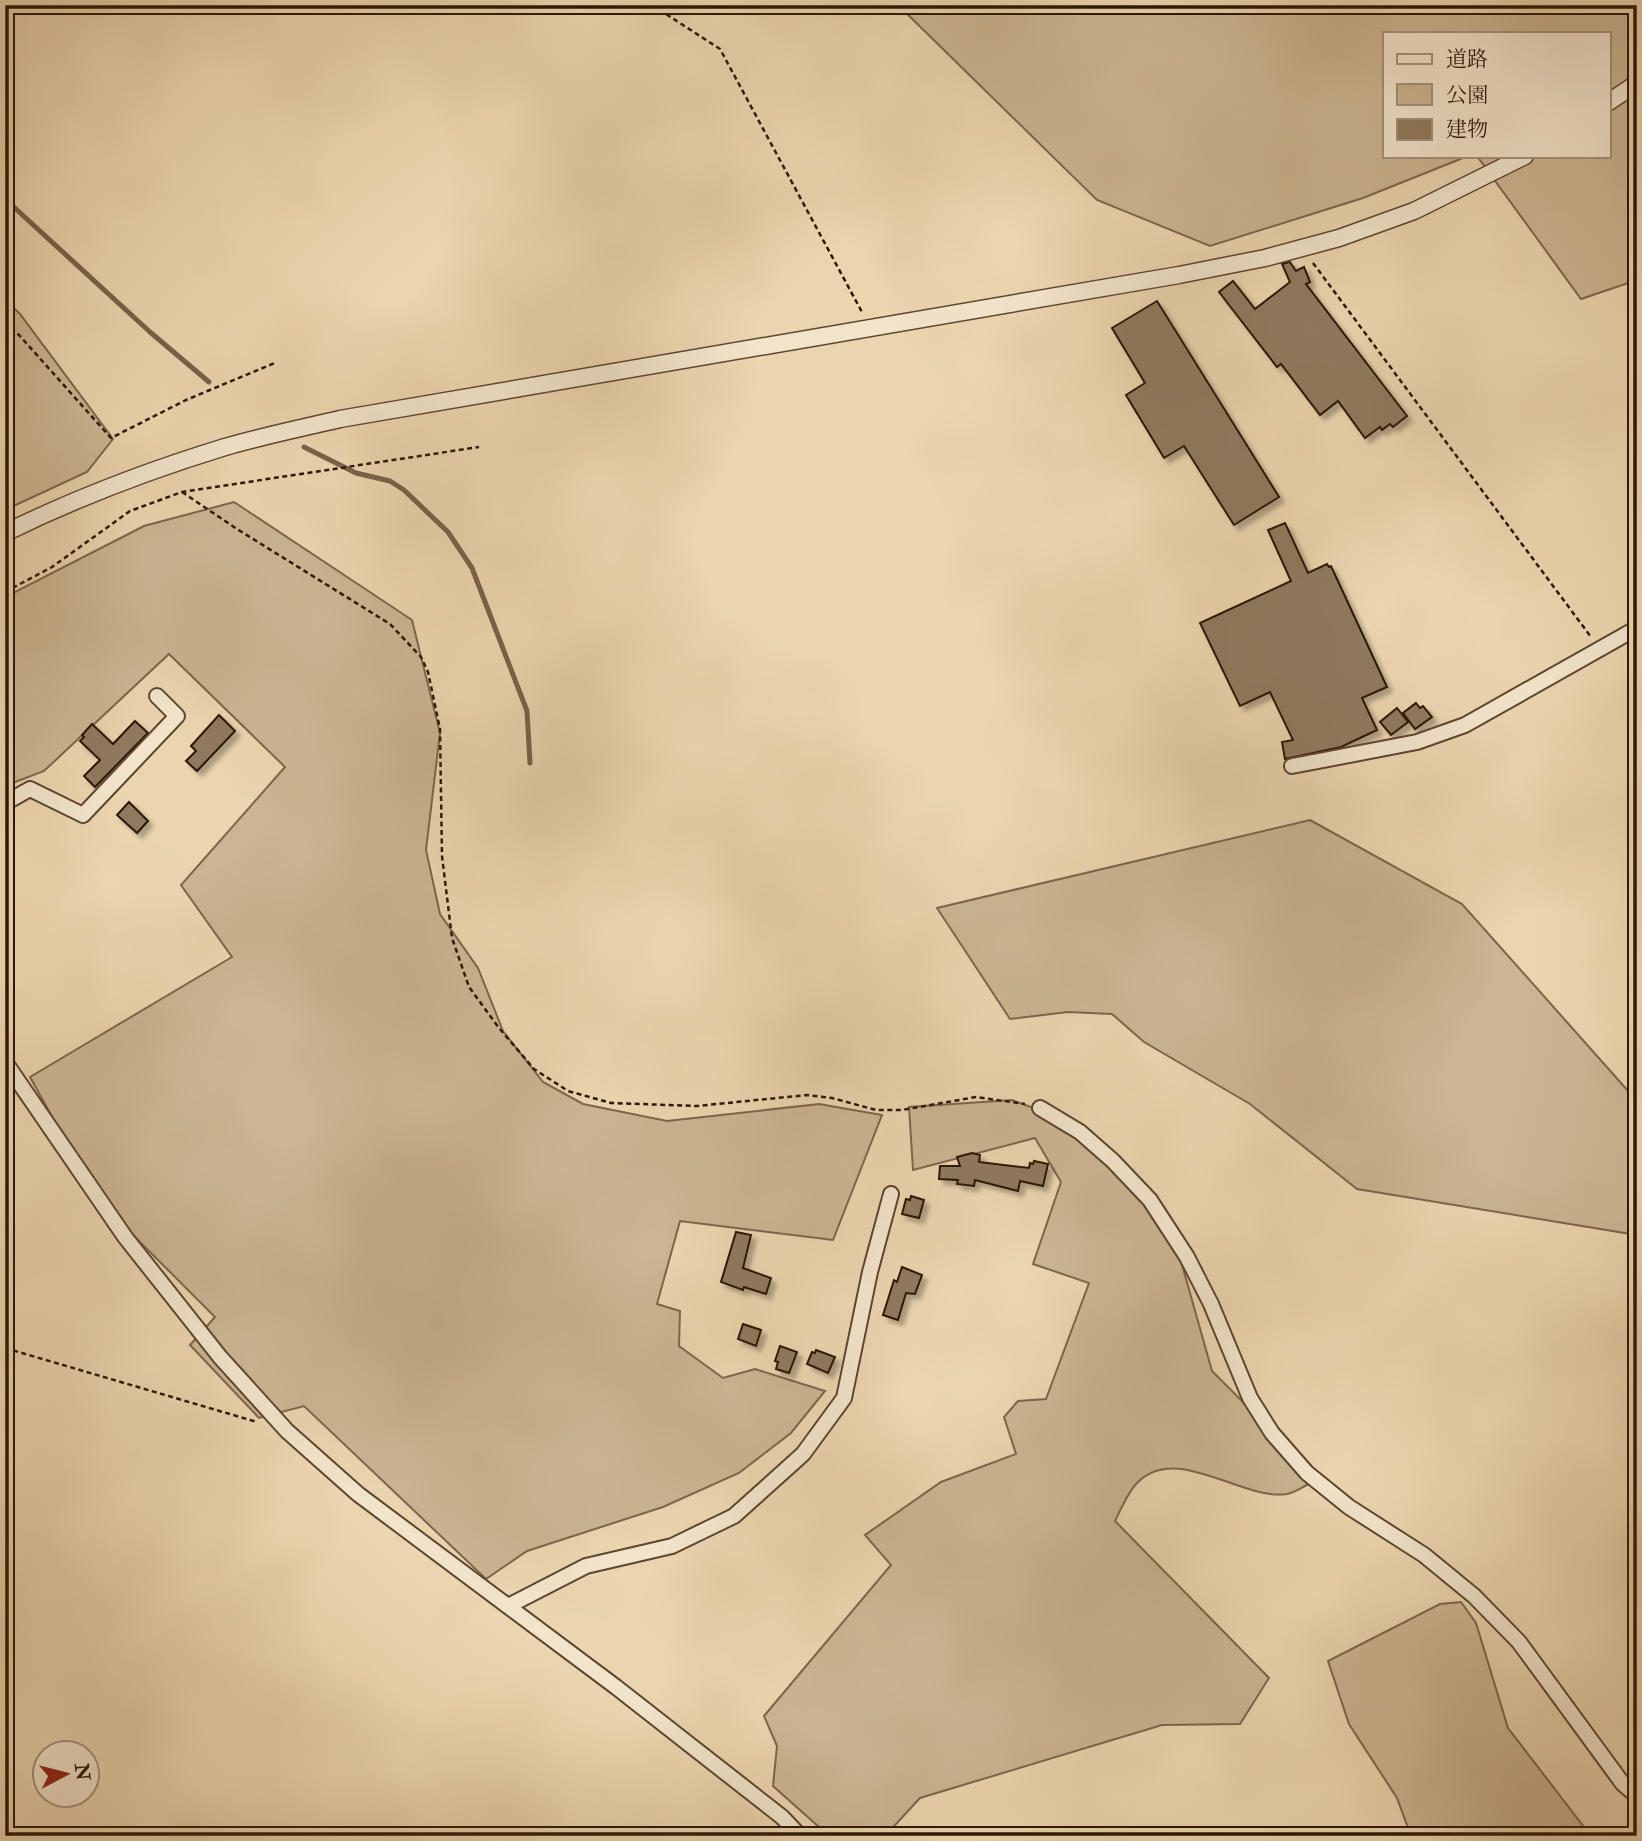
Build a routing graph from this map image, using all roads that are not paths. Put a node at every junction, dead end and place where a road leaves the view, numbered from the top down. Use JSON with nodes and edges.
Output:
{"nodes":[{"id":1,"x":1637,"y":83,"type":"edge"},
{"id":2,"x":1610,"y":101,"type":"edge"},
{"id":3,"x":1521,"y":158,"type":"edge"},
{"id":4,"x":5,"y":533,"type":"edge"},
{"id":5,"x":1637,"y":628,"type":"edge"},
{"id":6,"x":157,"y":696,"type":"dead end"},
{"id":7,"x":1292,"y":766,"type":"dead end"},
{"id":8,"x":5,"y":803,"type":"edge"},
{"id":9,"x":5,"y":1062,"type":"edge"},
{"id":10,"x":1040,"y":1108,"type":"road end"},
{"id":11,"x":891,"y":1195,"type":"dead end"},
{"id":12,"x":508,"y":1606,"type":"junction"},
{"id":13,"x":1637,"y":1796,"type":"edge"},
{"id":14,"x":800,"y":1836,"type":"edge"}],
"edges":[{"from":1,"to":2,"type":"street"},
{"from":3,"to":4,"type":"street"},
{"from":5,"to":7,"type":"street"},
{"from":6,"to":8,"type":"street"},
{"from":9,"to":12,"type":"street"},
{"from":10,"to":13,"type":"street"},
{"from":11,"to":12,"type":"street"},
{"from":12,"to":14,"type":"street"}]}
